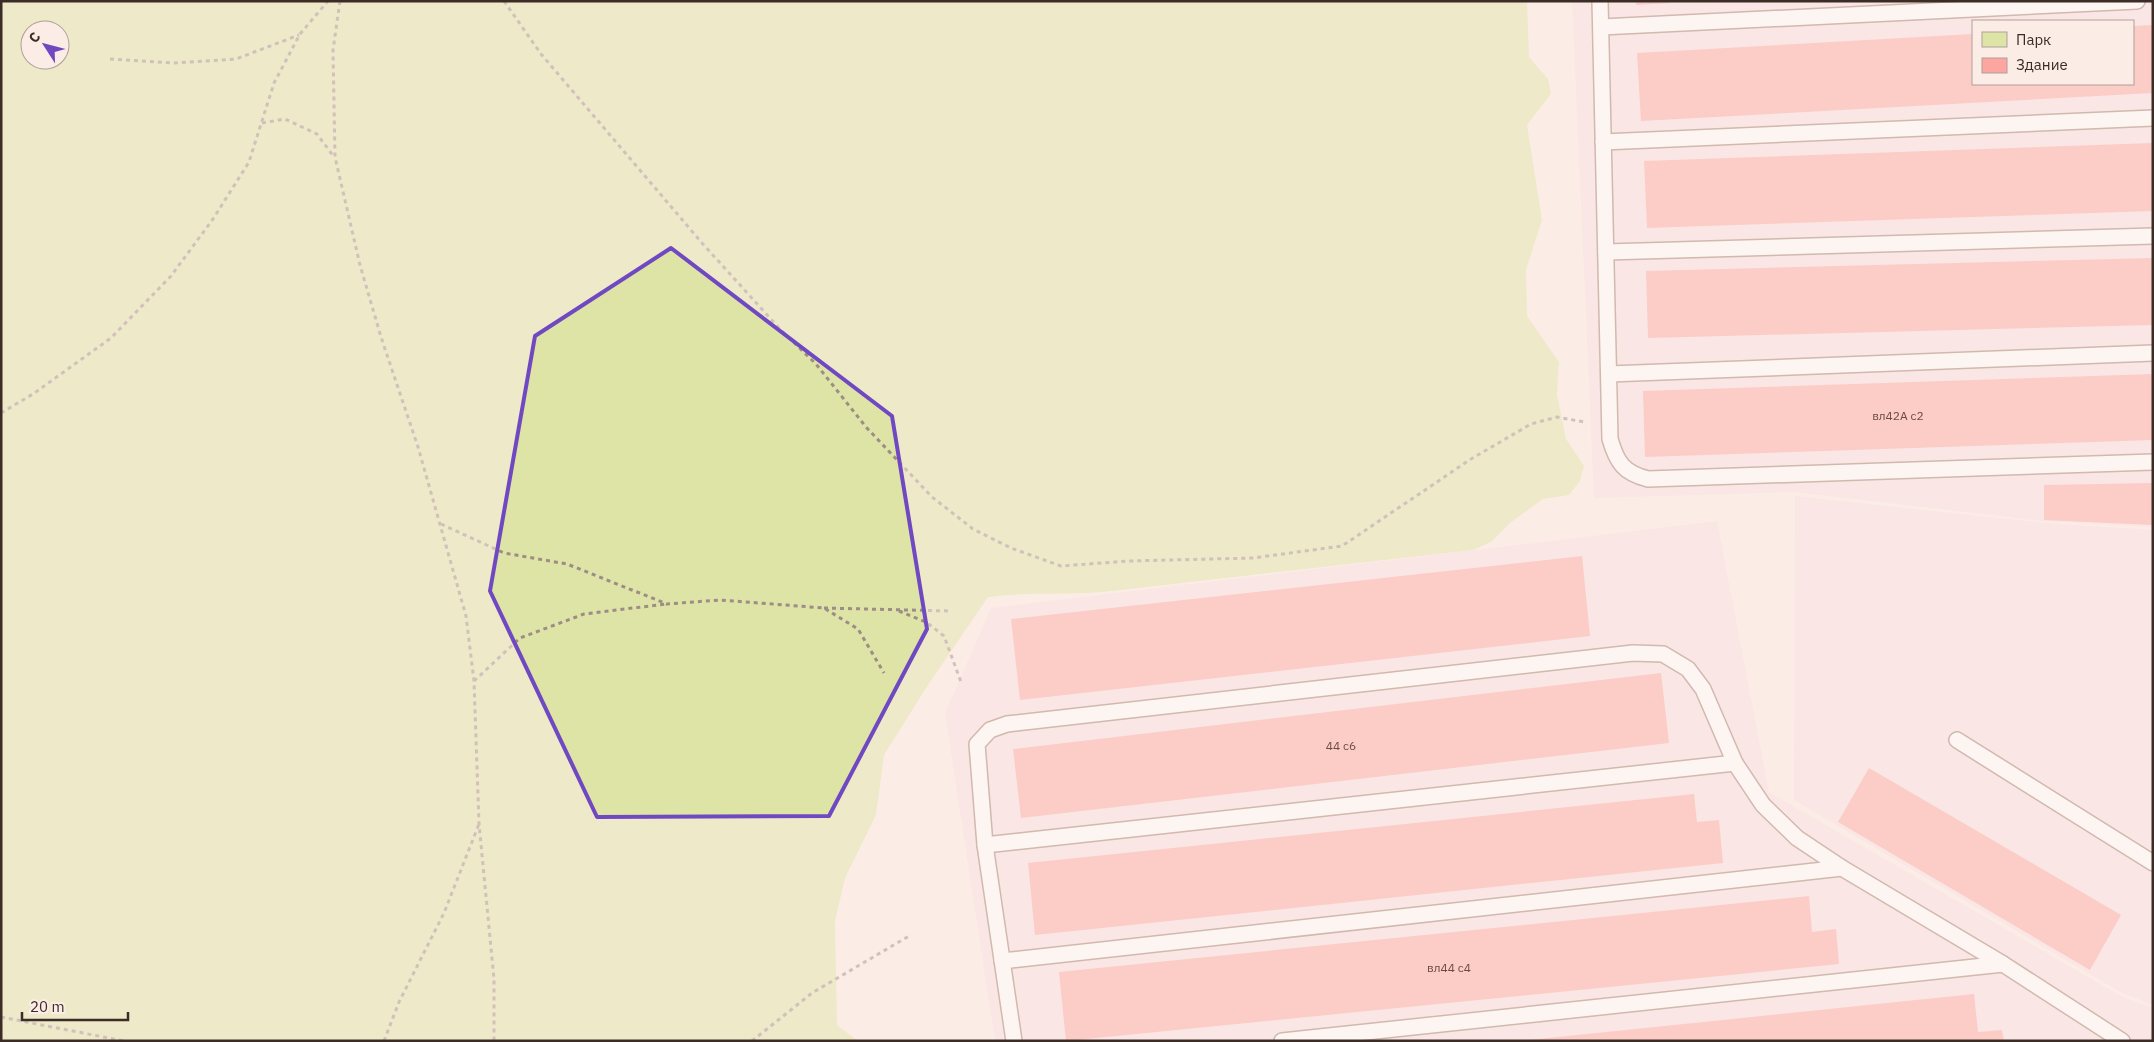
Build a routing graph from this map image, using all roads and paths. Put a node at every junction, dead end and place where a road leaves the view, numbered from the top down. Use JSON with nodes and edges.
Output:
{"nodes":[{"id":1,"x":328,"y":1,"type":"edge"},
{"id":2,"x":340,"y":1,"type":"edge"},
{"id":3,"x":504,"y":1,"type":"edge"},
{"id":4,"x":1600,"y":1,"type":"edge"},
{"id":5,"x":2137,"y":1,"type":"edge"},
{"id":6,"x":1601,"y":27,"type":"junction"},
{"id":7,"x":300,"y":34,"type":"junction"},
{"id":8,"x":110,"y":59,"type":"dead end"},
{"id":9,"x":2153,"y":118,"type":"edge"},
{"id":10,"x":262,"y":123,"type":"junction"},
{"id":11,"x":1603,"y":142,"type":"junction"},
{"id":12,"x":335,"y":157,"type":"junction"},
{"id":13,"x":2153,"y":236,"type":"edge"},
{"id":14,"x":1606,"y":252,"type":"junction"},
{"id":15,"x":2153,"y":353,"type":"edge"},
{"id":16,"x":1609,"y":374,"type":"junction"},
{"id":17,"x":1,"y":413,"type":"edge"},
{"id":18,"x":1610,"y":439,"type":"junction"},
{"id":19,"x":2153,"y":462,"type":"edge"},
{"id":20,"x":441,"y":524,"type":"junction"},
{"id":21,"x":667,"y":604,"type":"junction"},
{"id":22,"x":824,"y":608,"type":"junction"},
{"id":23,"x":896,"y":609,"type":"junction"},
{"id":24,"x":951,"y":611,"type":"dead end"},
{"id":25,"x":884,"y":673,"type":"dead end"},
{"id":26,"x":474,"y":681,"type":"junction"},
{"id":27,"x":961,"y":682,"type":"dead end"},
{"id":28,"x":1957,"y":740,"type":"dead end"},
{"id":29,"x":1735,"y":763,"type":"junction"},
{"id":30,"x":480,"y":824,"type":"junction"},
{"id":31,"x":985,"y":844,"type":"junction"},
{"id":32,"x":2153,"y":862,"type":"edge"},
{"id":33,"x":1842,"y":868,"type":"junction"},
{"id":34,"x":909,"y":936,"type":"dead end"},
{"id":35,"x":1002,"y":961,"type":"junction"},
{"id":36,"x":2003,"y":964,"type":"junction"},
{"id":37,"x":1,"y":1017,"type":"edge"},
{"id":38,"x":124,"y":1041,"type":"edge"},
{"id":39,"x":384,"y":1041,"type":"edge"},
{"id":40,"x":494,"y":1041,"type":"edge"},
{"id":41,"x":752,"y":1041,"type":"edge"},
{"id":42,"x":1014,"y":1041,"type":"edge"},
{"id":43,"x":1282,"y":1041,"type":"edge"},
{"id":44,"x":2122,"y":1041,"type":"edge"}],
"edges":[{"from":1,"to":7,"type":"path"},
{"from":2,"to":12,"type":"path"},
{"from":3,"to":18,"type":"path"},
{"from":4,"to":6,"type":"lane"},
{"from":5,"to":6,"type":"lane"},
{"from":6,"to":11,"type":"lane"},
{"from":7,"to":8,"type":"path"},
{"from":7,"to":10,"type":"path"},
{"from":9,"to":11,"type":"lane"},
{"from":10,"to":12,"type":"path"},
{"from":10,"to":17,"type":"path"},
{"from":11,"to":14,"type":"lane"},
{"from":12,"to":20,"type":"path"},
{"from":13,"to":14,"type":"lane"},
{"from":14,"to":16,"type":"lane"},
{"from":15,"to":16,"type":"lane"},
{"from":16,"to":18,"type":"lane"},
{"from":18,"to":19,"type":"lane"},
{"from":20,"to":21,"type":"path"},
{"from":20,"to":26,"type":"path"},
{"from":21,"to":22,"type":"path"},
{"from":21,"to":26,"type":"path"},
{"from":22,"to":23,"type":"path"},
{"from":22,"to":25,"type":"path"},
{"from":23,"to":24,"type":"path"},
{"from":23,"to":27,"type":"path"},
{"from":26,"to":30,"type":"path"},
{"from":28,"to":32,"type":"lane"},
{"from":29,"to":31,"type":"lane"},
{"from":29,"to":31,"type":"lane"},
{"from":29,"to":33,"type":"lane"},
{"from":30,"to":39,"type":"path"},
{"from":30,"to":40,"type":"path"},
{"from":31,"to":35,"type":"lane"},
{"from":33,"to":35,"type":"lane"},
{"from":33,"to":36,"type":"lane"},
{"from":34,"to":41,"type":"path"},
{"from":35,"to":42,"type":"lane"},
{"from":36,"to":43,"type":"lane"},
{"from":36,"to":44,"type":"lane"},
{"from":37,"to":38,"type":"path"}]}
